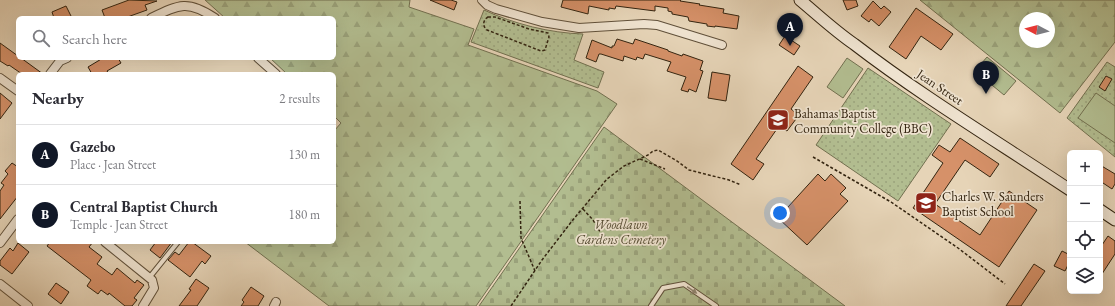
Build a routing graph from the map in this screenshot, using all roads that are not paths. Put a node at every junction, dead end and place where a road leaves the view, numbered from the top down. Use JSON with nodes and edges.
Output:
{"nodes":[{"id":1,"x":482,"y":0,"type":"edge"},
{"id":2,"x":800,"y":0,"type":"edge"},
{"id":3,"x":155,"y":16,"type":"edge"},
{"id":4,"x":213,"y":16,"type":"edge"},
{"id":5,"x":722,"y":45,"type":"dead end"},
{"id":6,"x":62,"y":60,"type":"edge"},
{"id":7,"x":260,"y":60,"type":"edge"},
{"id":8,"x":52,"y":72,"type":"edge"},
{"id":9,"x":274,"y":72,"type":"edge"},
{"id":10,"x":0,"y":78,"type":"edge"},
{"id":11,"x":16,"y":90,"type":"edge"},
{"id":12,"x":1067,"y":188,"type":"edge"},
{"id":13,"x":1103,"y":212,"type":"edge"},
{"id":14,"x":1115,"y":220,"type":"edge"},
{"id":15,"x":16,"y":222,"type":"edge"},
{"id":16,"x":0,"y":243,"type":"edge"},
{"id":17,"x":107,"y":244,"type":"edge"},
{"id":18,"x":176,"y":244,"type":"edge"},
{"id":19,"x":149,"y":278,"type":"junction"},
{"id":20,"x":1,"y":287,"type":"edge"},
{"id":21,"x":28,"y":306,"type":"edge"},
{"id":22,"x":143,"y":306,"type":"edge"},
{"id":23,"x":651,"y":306,"type":"edge"},
{"id":24,"x":716,"y":306,"type":"edge"}],
"edges":[{"from":1,"to":5,"type":"street"},
{"from":2,"to":12,"type":"street","name":"Jean Street"},
{"from":3,"to":4,"type":"street"},
{"from":6,"to":8,"type":"street"},
{"from":7,"to":9,"type":"street"},
{"from":10,"to":11,"type":"street"},
{"from":13,"to":14,"type":"street"},
{"from":15,"to":16,"type":"street"},
{"from":17,"to":19,"type":"street"},
{"from":18,"to":19,"type":"lane"},
{"from":19,"to":22,"type":"street"},
{"from":20,"to":21,"type":"street"},
{"from":23,"to":24,"type":"lane","one_way":true}]}
